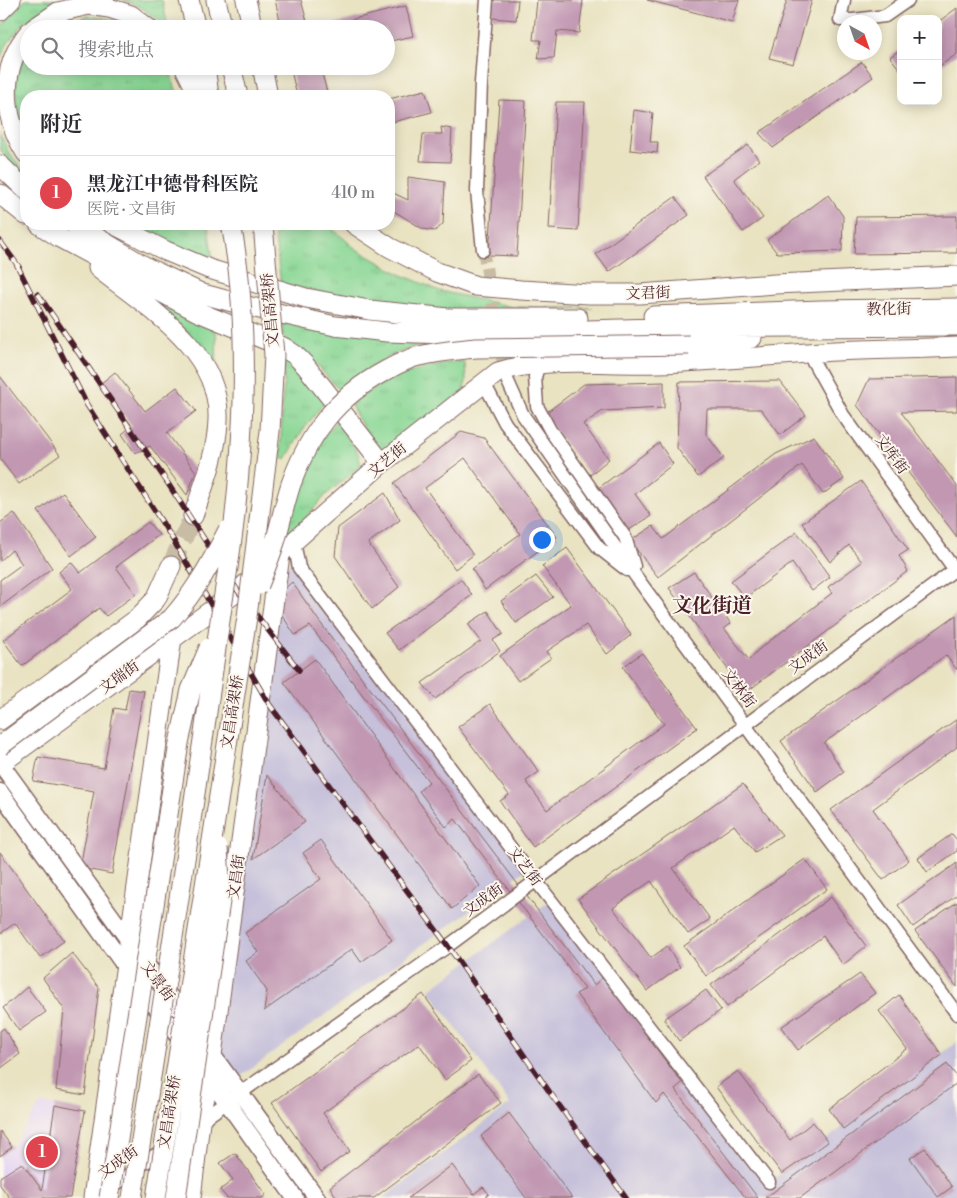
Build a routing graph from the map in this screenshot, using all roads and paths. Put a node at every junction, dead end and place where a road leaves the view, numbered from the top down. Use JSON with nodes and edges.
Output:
{"nodes":[{"id":1,"x":11,"y":0,"type":"edge"},
{"id":2,"x":189,"y":0,"type":"edge"},
{"id":3,"x":216,"y":0,"type":"edge"},
{"id":4,"x":246,"y":0,"type":"edge"},
{"id":5,"x":487,"y":0,"type":"edge"},
{"id":6,"x":844,"y":0,"type":"edge"},
{"id":7,"x":908,"y":0,"type":"edge"},
{"id":8,"x":0,"y":11,"type":"edge"},
{"id":9,"x":46,"y":20,"type":"edge"},
{"id":10,"x":138,"y":20,"type":"edge"},
{"id":11,"x":194,"y":20,"type":"edge"},
{"id":12,"x":221,"y":20,"type":"edge"},
{"id":13,"x":251,"y":20,"type":"edge"},
{"id":14,"x":20,"y":44,"type":"edge"},
{"id":15,"x":188,"y":75,"type":"edge"},
{"id":16,"x":206,"y":75,"type":"edge"},
{"id":17,"x":233,"y":75,"type":"edge"},
{"id":18,"x":264,"y":75,"type":"edge"},
{"id":19,"x":195,"y":90,"type":"edge"},
{"id":20,"x":208,"y":90,"type":"edge"},
{"id":21,"x":237,"y":90,"type":"edge"},
{"id":22,"x":267,"y":90,"type":"edge"},
{"id":23,"x":20,"y":143,"type":"edge"},
{"id":24,"x":0,"y":165,"type":"edge"},
{"id":25,"x":20,"y":184,"type":"edge"},
{"id":26,"x":0,"y":194,"type":"edge"},
{"id":27,"x":20,"y":210,"type":"edge"},
{"id":28,"x":48,"y":230,"type":"edge"},
{"id":29,"x":84,"y":230,"type":"edge"},
{"id":30,"x":125,"y":230,"type":"edge"},
{"id":31,"x":233,"y":230,"type":"edge"},
{"id":32,"x":264,"y":230,"type":"edge"},
{"id":33,"x":363,"y":230,"type":"edge"},
{"id":34,"x":60,"y":238,"type":"junction"},
{"id":35,"x":483,"y":250,"type":"tunnel mouth"},
{"id":36,"x":957,"y":276,"type":"edge"},
{"id":37,"x":708,"y":290,"type":"junction"},
{"id":38,"x":957,"y":308,"type":"edge"},
{"id":39,"x":822,"y":319,"type":"junction"},
{"id":40,"x":957,"y":326,"type":"edge"},
{"id":41,"x":721,"y":343,"type":"junction"},
{"id":42,"x":957,"y":347,"type":"edge"},
{"id":43,"x":836,"y":351,"type":"junction"},
{"id":44,"x":809,"y":354,"type":"junction"},
{"id":45,"x":539,"y":364,"type":"junction"},
{"id":46,"x":504,"y":375,"type":"tunnel mouth"},
{"id":47,"x":484,"y":383,"type":"junction"},
{"id":48,"x":382,"y":463,"type":"junction"},
{"id":49,"x":235,"y":515,"type":"junction"},
{"id":50,"x":193,"y":516,"type":"tunnel mouth"},
{"id":51,"x":294,"y":542,"type":"junction"},
{"id":52,"x":280,"y":555,"type":"junction"},
{"id":53,"x":171,"y":566,"type":"tunnel mouth"},
{"id":54,"x":956,"y":569,"type":"edge"},
{"id":55,"x":637,"y":578,"type":"junction"},
{"id":56,"x":238,"y":591,"type":"joint"},
{"id":57,"x":247,"y":617,"type":"junction"},
{"id":58,"x":219,"y":626,"type":"junction"},
{"id":59,"x":172,"y":638,"type":"junction"},
{"id":60,"x":0,"y":720,"type":"edge"},
{"id":61,"x":746,"y":724,"type":"junction"},
{"id":62,"x":0,"y":746,"type":"edge"},
{"id":63,"x":0,"y":764,"type":"edge"},
{"id":64,"x":0,"y":792,"type":"edge"},
{"id":65,"x":216,"y":814,"type":"junction"},
{"id":66,"x":536,"y":881,"type":"junction"},
{"id":67,"x":129,"y":940,"type":"junction"},
{"id":68,"x":125,"y":966,"type":"junction"},
{"id":69,"x":957,"y":1014,"type":"edge"},
{"id":70,"x":212,"y":1055,"type":"junction"},
{"id":71,"x":209,"y":1078,"type":"junction"},
{"id":72,"x":240,"y":1093,"type":"junction"},
{"id":73,"x":226,"y":1103,"type":"junction"},
{"id":74,"x":200,"y":1122,"type":"junction"},
{"id":75,"x":769,"y":1182,"type":"dead end"},
{"id":76,"x":93,"y":1198,"type":"edge"},
{"id":77,"x":97,"y":1198,"type":"edge"},
{"id":78,"x":109,"y":1198,"type":"edge"},
{"id":79,"x":132,"y":1198,"type":"edge"},
{"id":80,"x":156,"y":1198,"type":"edge"},
{"id":81,"x":176,"y":1198,"type":"edge"},
{"id":82,"x":191,"y":1198,"type":"edge"},
{"id":83,"x":296,"y":1198,"type":"edge"},
{"id":84,"x":318,"y":1198,"type":"edge"}],
"edges":[{"from":1,"to":8,"type":"highway"},
{"from":2,"to":11,"type":"highway"},
{"from":3,"to":12,"type":"highway"},
{"from":4,"to":13,"type":"highway"},
{"from":5,"to":35,"type":"street"},
{"from":6,"to":7,"type":"street"},
{"from":9,"to":10,"type":"highway"},
{"from":14,"to":23,"type":"highway"},
{"from":15,"to":19,"type":"highway"},
{"from":16,"to":20,"type":"highway"},
{"from":17,"to":21,"type":"highway"},
{"from":18,"to":22,"type":"highway"},
{"from":24,"to":25,"type":"highway"},
{"from":26,"to":27,"type":"highway"},
{"from":28,"to":34,"type":"highway"},
{"from":29,"to":39,"type":"highway"},
{"from":30,"to":39,"type":"highway"},
{"from":31,"to":49,"type":"highway","name":"文昌高架桥","bridge":true},
{"from":32,"to":57,"type":"highway","name":"文昌高架桥","bridge":true},
{"from":33,"to":37,"type":"highway","name":"文君街"},
{"from":34,"to":48,"type":"highway"},
{"from":34,"to":50,"type":"highway"},
{"from":36,"to":37,"type":"highway","name":"文君街"},
{"from":37,"to":39,"type":"highway"},
{"from":38,"to":39,"type":"highway","name":"教化街"},
{"from":39,"to":40,"type":"highway","name":"教化街"},
{"from":39,"to":41,"type":"highway"},
{"from":41,"to":43,"type":"highway"},
{"from":41,"to":57,"type":"highway","bridge":true},
{"from":42,"to":43,"type":"highway"},
{"from":43,"to":44,"type":"highway"},
{"from":44,"to":45,"type":"highway"},
{"from":44,"to":54,"type":"street","name":"文库街"},
{"from":45,"to":47,"type":"highway"},
{"from":45,"to":55,"type":"street"},
{"from":46,"to":55,"type":"street","name":"文林街"},
{"from":47,"to":48,"type":"highway","name":"文艺街"},
{"from":47,"to":55,"type":"street"},
{"from":48,"to":51,"type":"highway","name":"文艺街"},
{"from":49,"to":58,"type":"highway","name":"文昌高架桥","bridge":true},
{"from":49,"to":62,"type":"highway","bridge":true},
{"from":51,"to":52,"type":"highway","name":"文艺街"},
{"from":51,"to":66,"type":"street","name":"文艺街"},
{"from":52,"to":56,"type":"highway","name":"文艺街"},
{"from":52,"to":70,"type":"highway","name":"文昌街"},
{"from":53,"to":60,"type":"highway"},
{"from":54,"to":61,"type":"street","name":"文成街"},
{"from":55,"to":61,"type":"street","name":"文林街"},
{"from":56,"to":59,"type":"highway","name":"文瑞街"},
{"from":57,"to":65,"type":"highway","name":"文昌高架桥","bridge":true},
{"from":58,"to":78,"type":"highway","bridge":true},
{"from":58,"to":79,"type":"highway","name":"文昌高架桥","bridge":true},
{"from":59,"to":63,"type":"highway","name":"文瑞街"},
{"from":59,"to":67,"type":"highway"},
{"from":61,"to":66,"type":"street","name":"文成街"},
{"from":61,"to":69,"type":"street","name":"文林街"},
{"from":63,"to":67,"type":"main road","name":"文景街"},
{"from":64,"to":68,"type":"main road","name":"文景街"},
{"from":65,"to":80,"type":"highway","name":"文昌高架桥","bridge":true},
{"from":65,"to":81,"type":"highway","bridge":true},
{"from":66,"to":72,"type":"street","name":"文成街"},
{"from":66,"to":75,"type":"street","name":"文艺街"},
{"from":67,"to":68,"type":"highway"},
{"from":67,"to":70,"type":"main road","name":"文景街"},
{"from":68,"to":71,"type":"main road","name":"文景街"},
{"from":68,"to":76,"type":"highway"},
{"from":70,"to":71,"type":"highway","name":"文昌街"},
{"from":70,"to":72,"type":"main road","name":"文景街"},
{"from":71,"to":73,"type":"main road","name":"文景街"},
{"from":71,"to":74,"type":"highway","name":"文昌街"},
{"from":72,"to":73,"type":"street","name":"文成街"},
{"from":72,"to":84,"type":"main road","name":"文景街"},
{"from":73,"to":74,"type":"street","name":"文成街"},
{"from":73,"to":83,"type":"main road","name":"文景街"},
{"from":74,"to":77,"type":"street","name":"文成街"},
{"from":74,"to":82,"type":"highway","name":"文昌街"}]}
